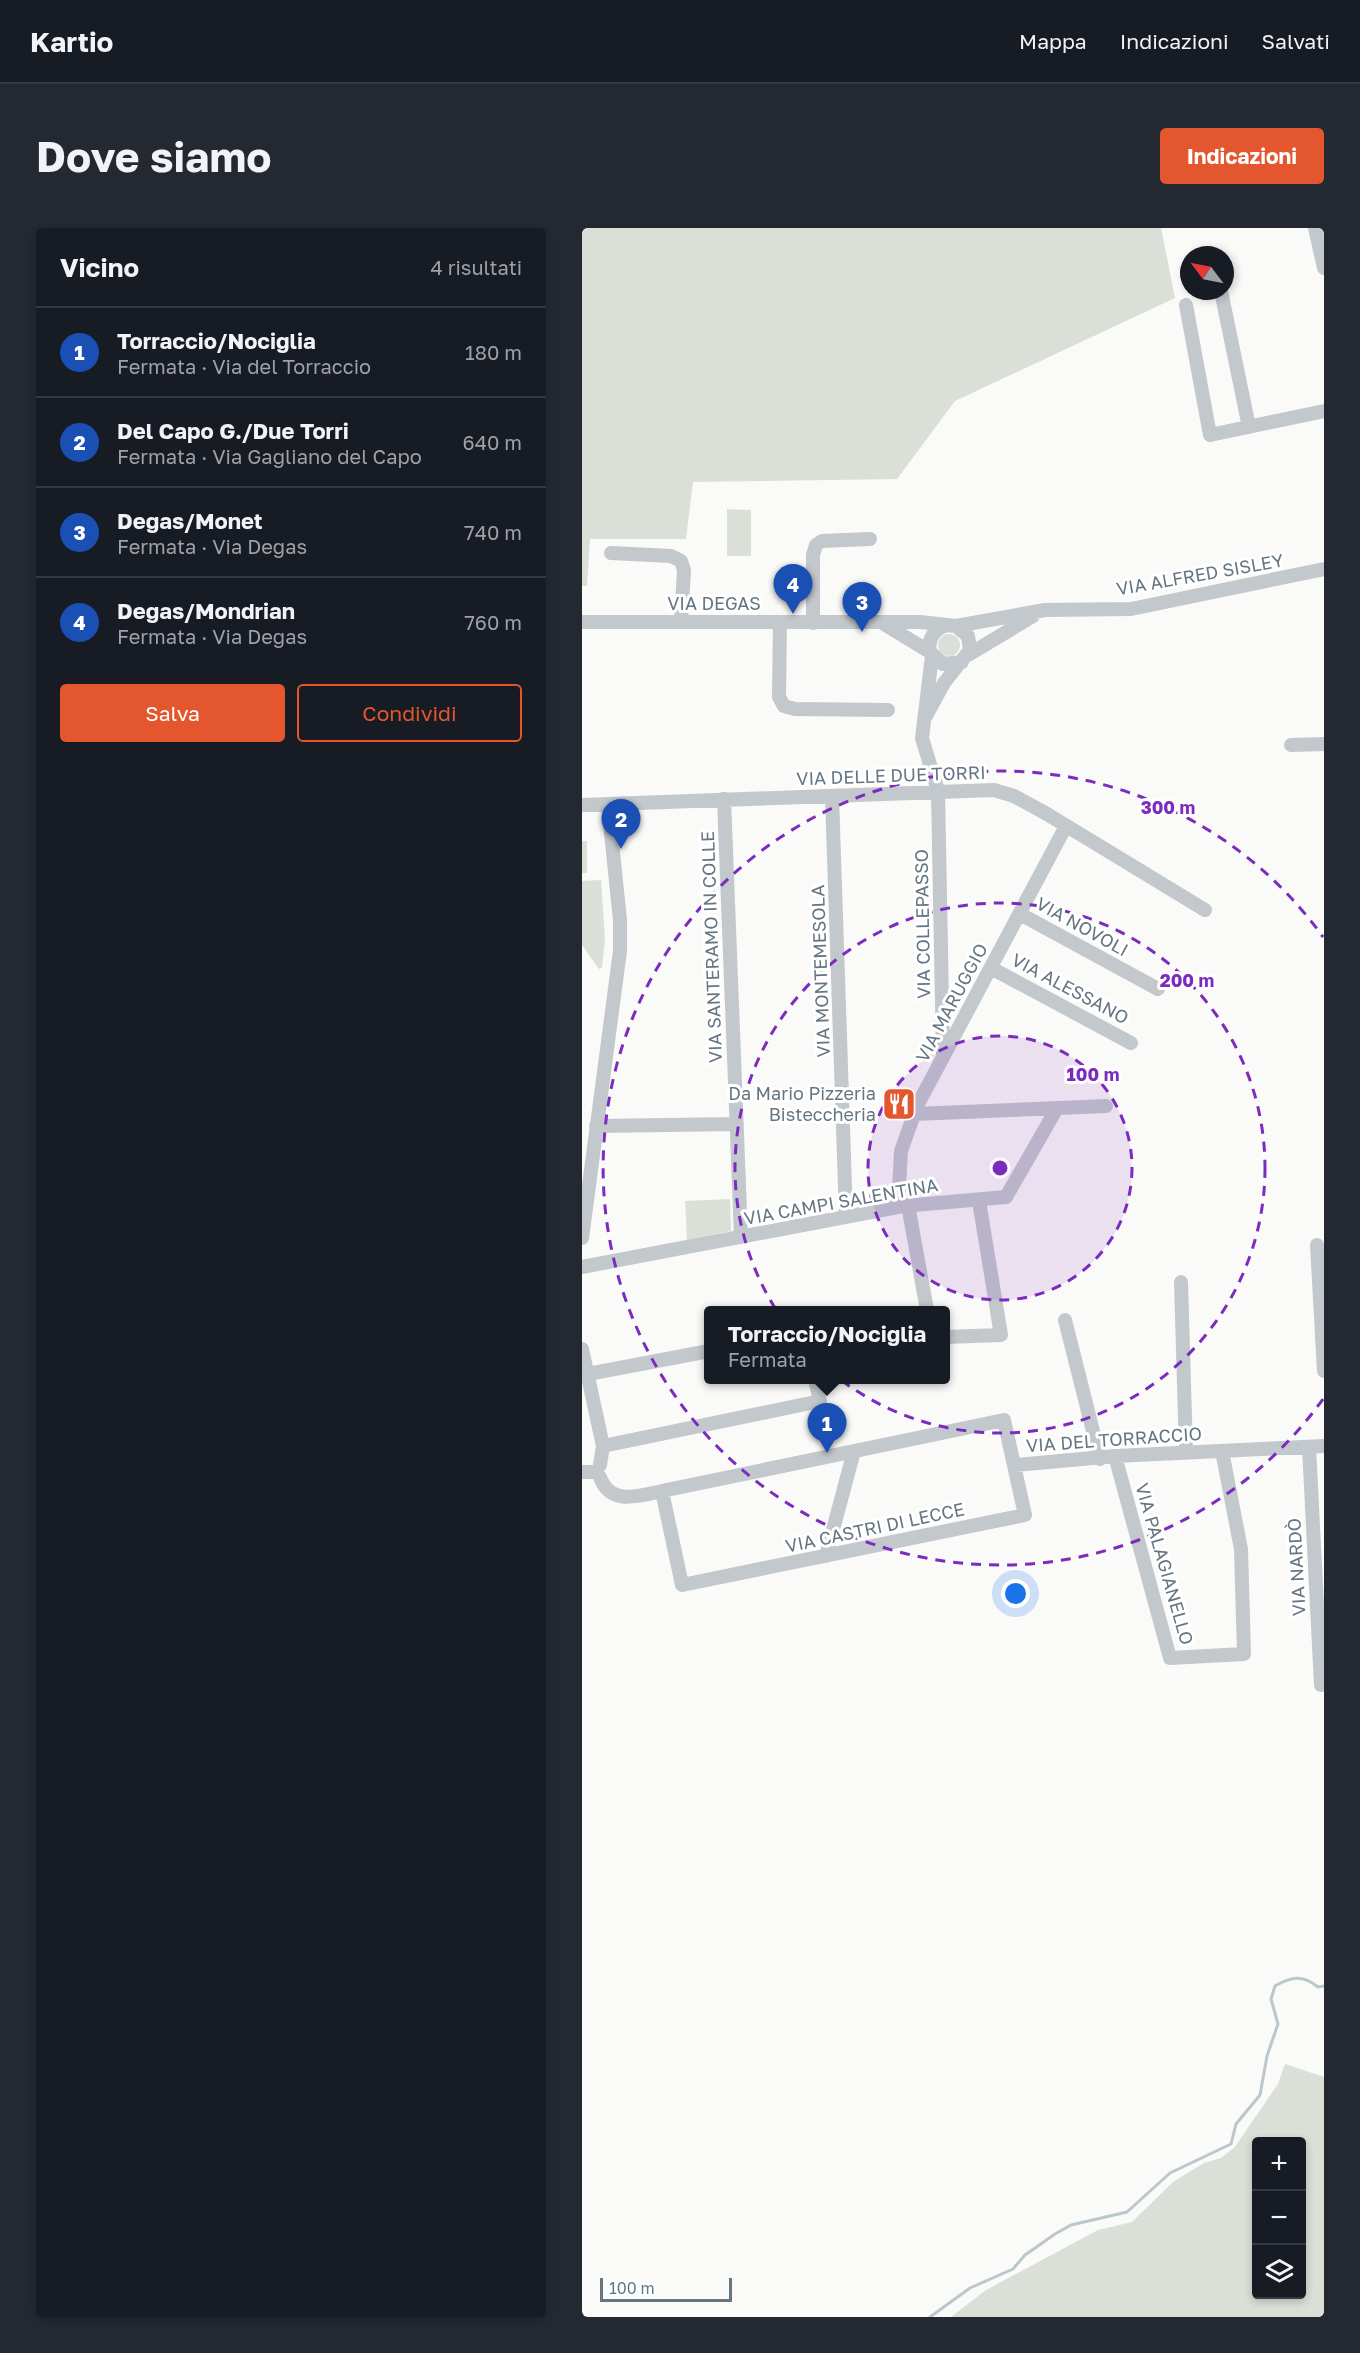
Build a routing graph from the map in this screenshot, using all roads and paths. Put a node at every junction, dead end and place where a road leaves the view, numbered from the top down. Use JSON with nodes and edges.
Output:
{"nodes":[{"id":1,"x":1315,"y":228,"type":"edge"},
{"id":2,"x":1322,"y":251,"type":"edge"},
{"id":3,"x":1324,"y":268,"type":"edge"},
{"id":4,"x":1223,"y":300,"type":"edge"},
{"id":5,"x":1186,"y":305,"type":"dead end"},
{"id":6,"x":1324,"y":411,"type":"edge"},
{"id":7,"x":1249,"y":427,"type":"junction"},
{"id":8,"x":870,"y":539,"type":"dead end"},
{"id":9,"x":611,"y":553,"type":"dead end"},
{"id":10,"x":1324,"y":569,"type":"edge"},
{"id":11,"x":1045,"y":610,"type":"junction"},
{"id":12,"x":582,"y":621,"type":"edge"},
{"id":13,"x":681,"y":622,"type":"junction"},
{"id":14,"x":780,"y":622,"type":"junction"},
{"id":15,"x":813,"y":623,"type":"junction"},
{"id":16,"x":883,"y":624,"type":"junction"},
{"id":17,"x":952,"y":625,"type":"junction"},
{"id":18,"x":931,"y":654,"type":"junction"},
{"id":19,"x":965,"y":659,"type":"junction"},
{"id":20,"x":888,"y":710,"type":"dead end"},
{"id":21,"x":926,"y":716,"type":"junction"},
{"id":22,"x":1324,"y":744,"type":"edge"},
{"id":23,"x":1291,"y":745,"type":"dead end"},
{"id":24,"x":938,"y":791,"type":"junction"},
{"id":25,"x":832,"y":796,"type":"junction"},
{"id":26,"x":724,"y":799,"type":"junction"},
{"id":27,"x":608,"y":804,"type":"junction"},
{"id":28,"x":582,"y":805,"type":"edge"},
{"id":29,"x":1066,"y":826,"type":"junction"},
{"id":30,"x":1205,"y":910,"type":"dead end"},
{"id":31,"x":1020,"y":914,"type":"junction"},
{"id":32,"x":991,"y":968,"type":"junction"},
{"id":33,"x":1158,"y":989,"type":"dead end"},
{"id":34,"x":1131,"y":1043,"type":"dead end"},
{"id":35,"x":943,"y":1057,"type":"junction"},
{"id":36,"x":1106,"y":1106,"type":"dead end"},
{"id":37,"x":1057,"y":1108,"type":"junction"},
{"id":38,"x":914,"y":1114,"type":"junction"},
{"id":39,"x":737,"y":1124,"type":"junction"},
{"id":40,"x":596,"y":1126,"type":"junction"},
{"id":41,"x":979,"y":1201,"type":"junction"},
{"id":42,"x":903,"y":1206,"type":"junction"},
{"id":43,"x":846,"y":1217,"type":"junction"},
{"id":44,"x":741,"y":1237,"type":"junction"},
{"id":45,"x":582,"y":1238,"type":"edge"},
{"id":46,"x":1317,"y":1245,"type":"dead end"},
{"id":47,"x":582,"y":1267,"type":"edge"},
{"id":48,"x":1180,"y":1282,"type":"dead end"},
{"id":49,"x":926,"y":1306,"type":"edge"},
{"id":50,"x":1065,"y":1320,"type":"dead end"},
{"id":51,"x":950,"y":1337,"type":"edge"},
{"id":52,"x":582,"y":1349,"type":"edge"},
{"id":53,"x":704,"y":1352,"type":"edge"},
{"id":54,"x":1324,"y":1371,"type":"edge"},
{"id":55,"x":588,"y":1374,"type":"junction"},
{"id":56,"x":816,"y":1384,"type":"edge"},
{"id":57,"x":603,"y":1446,"type":"junction"},
{"id":58,"x":1324,"y":1446,"type":"edge"},
{"id":59,"x":1309,"y":1447,"type":"junction"},
{"id":60,"x":854,"y":1451,"type":"junction"},
{"id":61,"x":1222,"y":1451,"type":"junction"},
{"id":62,"x":1186,"y":1452,"type":"junction"},
{"id":63,"x":1115,"y":1456,"type":"junction"},
{"id":64,"x":1100,"y":1459,"type":"junction"},
{"id":65,"x":1015,"y":1465,"type":"junction"},
{"id":66,"x":594,"y":1472,"type":"edge"},
{"id":67,"x":662,"y":1491,"type":"junction"},
{"id":68,"x":826,"y":1556,"type":"junction"},
{"id":69,"x":1321,"y":1685,"type":"dead end"}],
"edges":[{"from":1,"to":2,"type":"street"},
{"from":2,"to":3,"type":"street"},
{"from":4,"to":7,"type":"street"},
{"from":5,"to":7,"type":"street"},
{"from":6,"to":7,"type":"street"},
{"from":8,"to":15,"type":"street"},
{"from":9,"to":13,"type":"street"},
{"from":10,"to":11,"type":"street","name":"VIA ALFRED SISLEY"},
{"from":11,"to":17,"type":"street","name":"VIA ALFRED SISLEY"},
{"from":11,"to":19,"type":"street"},
{"from":12,"to":13,"type":"street","name":"VIA DEGAS"},
{"from":13,"to":14,"type":"street","name":"VIA DEGAS"},
{"from":14,"to":15,"type":"street","name":"VIA DEGAS"},
{"from":14,"to":20,"type":"street"},
{"from":15,"to":16,"type":"street","name":"VIA DEGAS"},
{"from":16,"to":17,"type":"street","name":"VIA DEGAS"},
{"from":16,"to":18,"type":"street","name":"VIA DEGAS"},
{"from":17,"to":18,"type":"street"},
{"from":17,"to":19,"type":"street"},
{"from":18,"to":19,"type":"street"},
{"from":18,"to":21,"type":"street"},
{"from":19,"to":21,"type":"street"},
{"from":21,"to":24,"type":"street"},
{"from":22,"to":23,"type":"street"},
{"from":24,"to":25,"type":"street","name":"VIA DELLE DUE TORRI"},
{"from":24,"to":29,"type":"street","name":"VIA DELLE DUE TORRI"},
{"from":24,"to":35,"type":"street","name":"VIA COLLEPASSO"},
{"from":25,"to":26,"type":"street","name":"VIA DELLE DUE TORRI"},
{"from":25,"to":43,"type":"street","name":"VIA MONTEMESOLA"},
{"from":26,"to":27,"type":"street","name":"VIA DELLE DUE TORRI"},
{"from":26,"to":39,"type":"street","name":"VIA SANTERAMO IN COLLE"},
{"from":27,"to":28,"type":"street","name":"VIA DELLE DUE TORRI"},
{"from":27,"to":40,"type":"street"},
{"from":29,"to":30,"type":"street","name":"VIA DELLE DUE TORRI"},
{"from":29,"to":31,"type":"street","name":"VIA MARUGGIO"},
{"from":31,"to":32,"type":"street","name":"VIA MARUGGIO"},
{"from":31,"to":33,"type":"street","name":"VIA NOVOLI"},
{"from":32,"to":34,"type":"street","name":"VIA ALESSANO"},
{"from":32,"to":35,"type":"street","name":"VIA MARUGGIO"},
{"from":35,"to":38,"type":"street","name":"VIA MARUGGIO"},
{"from":36,"to":37,"type":"street"},
{"from":37,"to":38,"type":"street"},
{"from":37,"to":41,"type":"street","name":"VIA CAMPI SALENTINA"},
{"from":38,"to":42,"type":"street","name":"VIA MARUGGIO"},
{"from":39,"to":40,"type":"street"},
{"from":39,"to":44,"type":"street","name":"VIA SANTERAMO IN COLLE"},
{"from":40,"to":45,"type":"street"},
{"from":41,"to":42,"type":"street","name":"VIA CAMPI SALENTINA"},
{"from":41,"to":51,"type":"street"},
{"from":42,"to":43,"type":"street","name":"VIA CAMPI SALENTINA"},
{"from":42,"to":49,"type":"street","name":"VIA MARUGGIO"},
{"from":43,"to":44,"type":"street","name":"VIA CAMPI SALENTINA"},
{"from":44,"to":47,"type":"street","name":"VIA CAMPI SALENTINA"},
{"from":46,"to":54,"type":"street"},
{"from":48,"to":62,"type":"street"},
{"from":50,"to":64,"type":"street"},
{"from":52,"to":55,"type":"street"},
{"from":53,"to":55,"type":"street"},
{"from":55,"to":57,"type":"street"},
{"from":56,"to":57,"type":"street"},
{"from":57,"to":66,"type":"street"},
{"from":58,"to":59,"type":"street","name":"VIA DEL TORRACCIO"},
{"from":59,"to":61,"type":"street","name":"VIA DEL TORRACCIO"},
{"from":59,"to":69,"type":"street","name":"VIA NARDÒ"},
{"from":60,"to":65,"type":"street","name":"VIA DEL TORRACCIO"},
{"from":60,"to":67,"type":"street","name":"VIA DEL TORRACCIO"},
{"from":60,"to":68,"type":"street"},
{"from":61,"to":62,"type":"street","name":"VIA DEL TORRACCIO"},
{"from":61,"to":63,"type":"street","name":"VIA PALAGIANELLO"},
{"from":62,"to":63,"type":"street","name":"VIA DEL TORRACCIO"},
{"from":63,"to":64,"type":"street","name":"VIA DEL TORRACCIO"},
{"from":64,"to":65,"type":"street","name":"VIA DEL TORRACCIO"},
{"from":65,"to":68,"type":"street","name":"VIA CASTRI DI LECCE"},
{"from":66,"to":67,"type":"street","name":"VIA DEL TORRACCIO"},
{"from":67,"to":68,"type":"street","name":"VIA CASTRI DI LECCE"}]}
